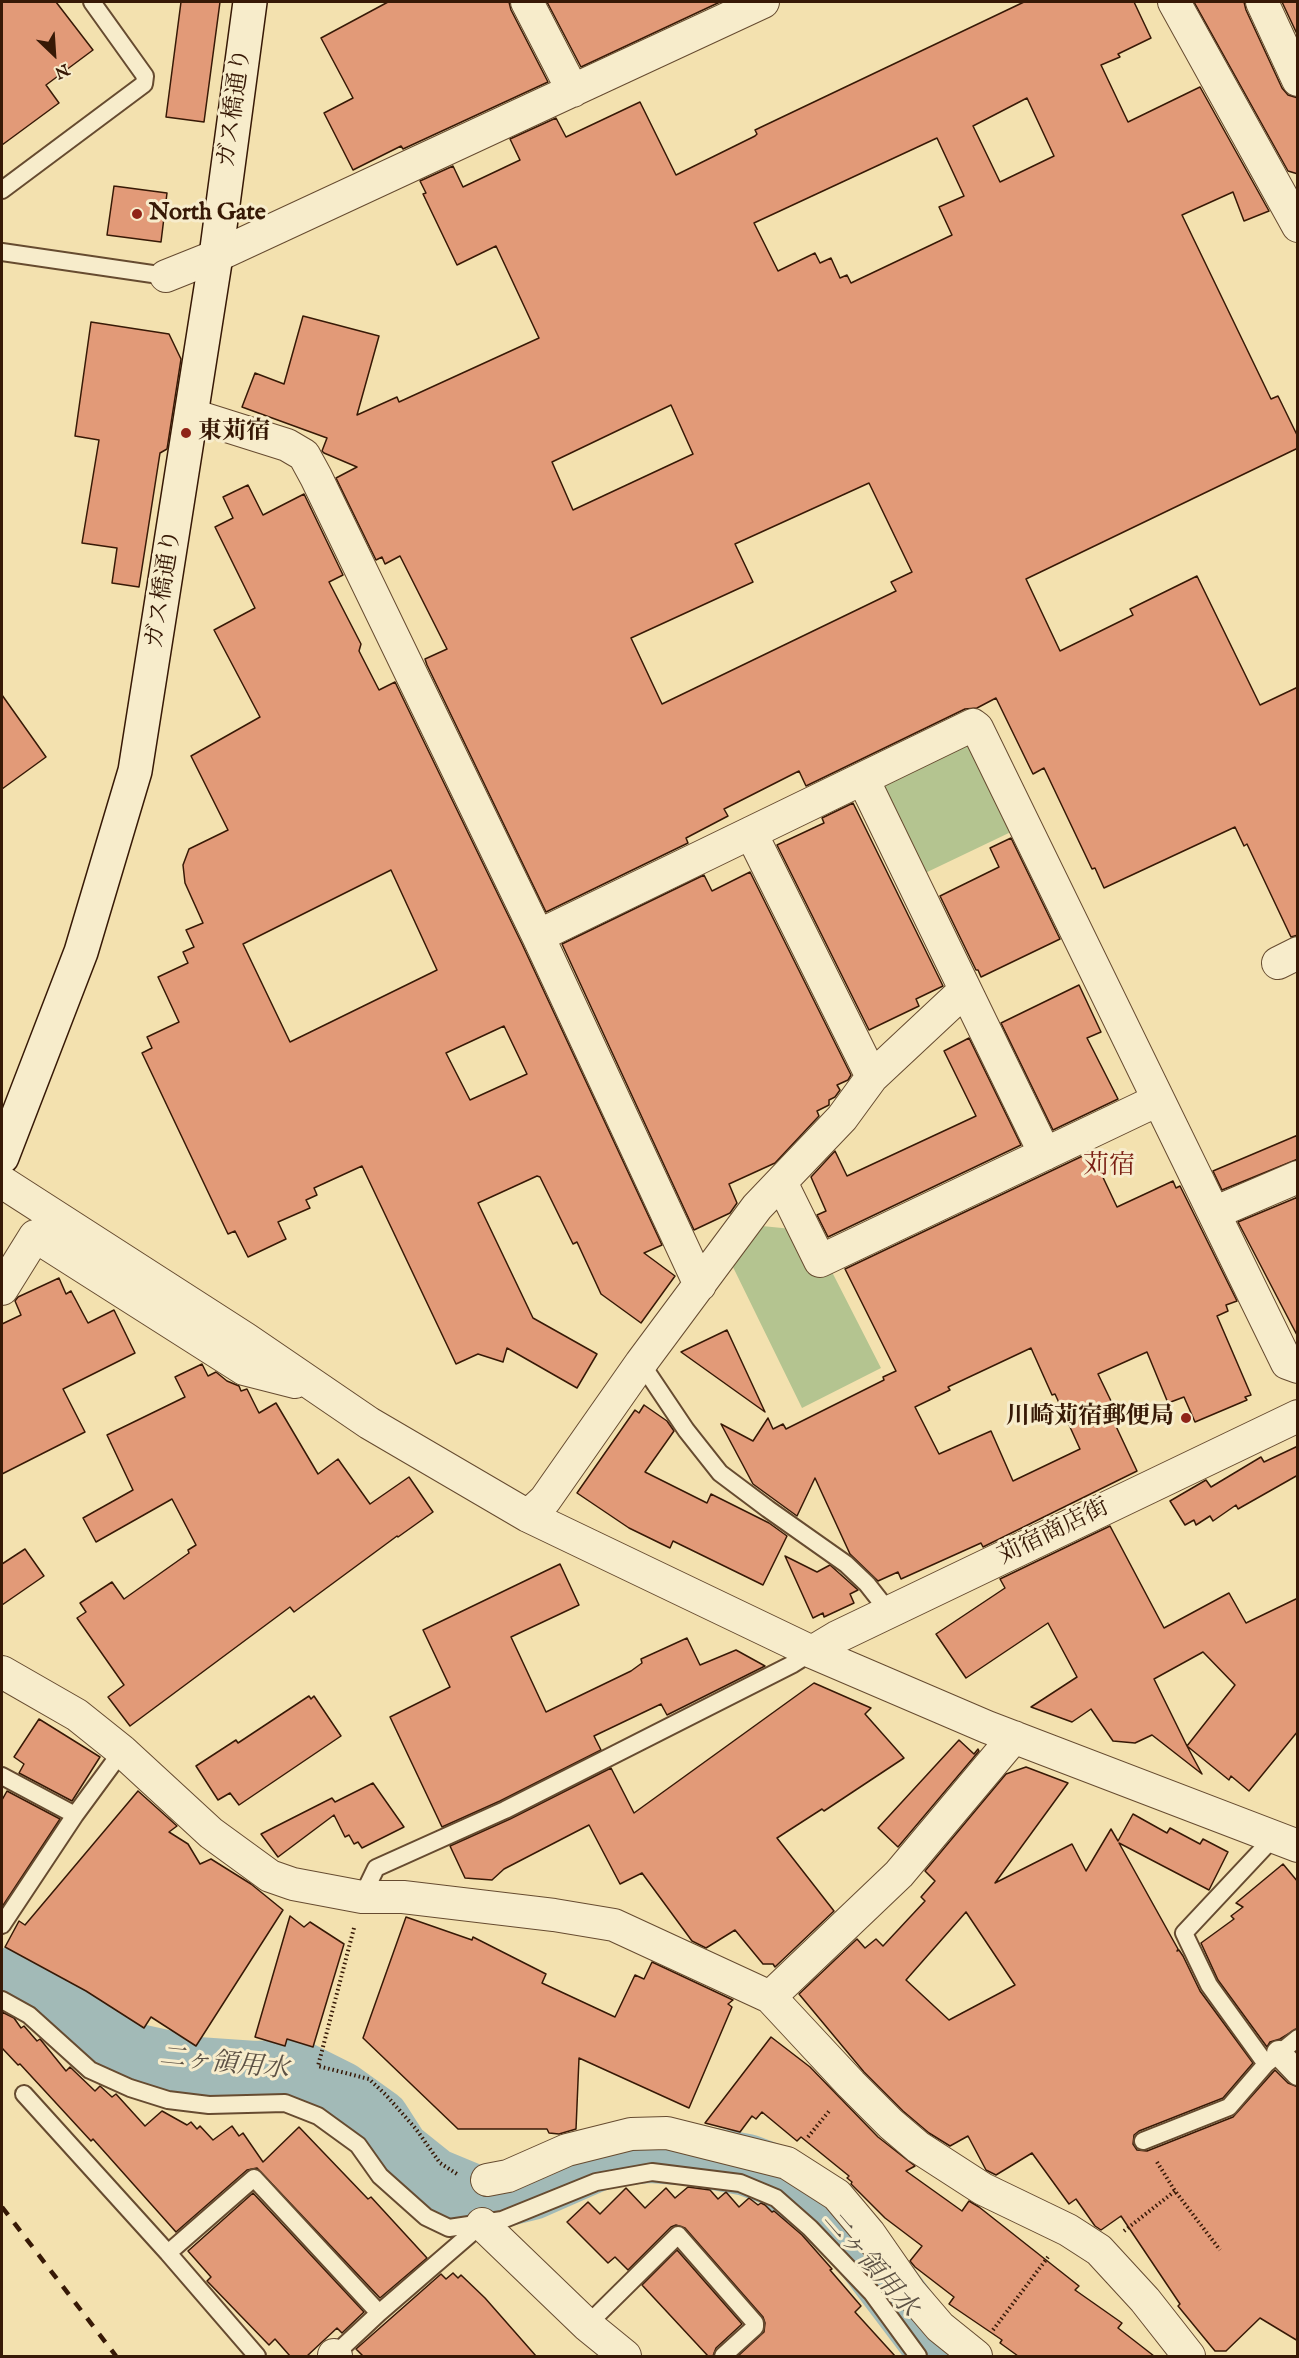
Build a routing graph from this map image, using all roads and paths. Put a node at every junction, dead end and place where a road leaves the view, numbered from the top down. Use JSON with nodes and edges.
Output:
{"nodes":[{"id":1,"x":92,"y":2,"type":"edge"},
{"id":2,"x":250,"y":2,"type":"edge"},
{"id":3,"x":527,"y":2,"type":"edge"},
{"id":4,"x":763,"y":2,"type":"edge"},
{"id":5,"x":1174,"y":2,"type":"edge"},
{"id":6,"x":1262,"y":2,"type":"edge"},
{"id":7,"x":1298,"y":80,"type":"edge"},
{"id":8,"x":573,"y":91,"type":"junction"},
{"id":9,"x":2,"y":190,"type":"edge"},
{"id":10,"x":1298,"y":226,"type":"edge"},
{"id":11,"x":2,"y":252,"type":"edge"},
{"id":12,"x":216,"y":256,"type":"junction"},
{"id":13,"x":166,"y":276,"type":"joint"},
{"id":14,"x":192,"y":415,"type":"junction"},
{"id":15,"x":863,"y":779,"type":"junction"},
{"id":16,"x":752,"y":834,"type":"junction"},
{"id":17,"x":538,"y":936,"type":"junction"},
{"id":18,"x":964,"y":991,"type":"junction"},
{"id":19,"x":872,"y":1077,"type":"junction"},
{"id":20,"x":1158,"y":1100,"type":"junction"},
{"id":21,"x":1045,"y":1154,"type":"junction"},
{"id":22,"x":2,"y":1157,"type":"edge"},
{"id":23,"x":1298,"y":1177,"type":"edge"},
{"id":24,"x":2,"y":1182,"type":"edge"},
{"id":25,"x":781,"y":1182,"type":"junction"},
{"id":26,"x":1214,"y":1213,"type":"junction"},
{"id":27,"x":700,"y":1285,"type":"junction"},
{"id":28,"x":2,"y":1289,"type":"edge"},
{"id":29,"x":641,"y":1363,"type":"junction"},
{"id":30,"x":1298,"y":1367,"type":"edge"},
{"id":31,"x":314,"y":1386,"type":"junction"},
{"id":32,"x":1298,"y":1416,"type":"edge"},
{"id":33,"x":528,"y":1516,"type":"junction"},
{"id":34,"x":889,"y":1612,"type":"junction"},
{"id":35,"x":812,"y":1652,"type":"junction"},
{"id":36,"x":2,"y":1672,"type":"edge"},
{"id":37,"x":1014,"y":1737,"type":"junction"},
{"id":38,"x":122,"y":1751,"type":"junction"},
{"id":39,"x":2,"y":1776,"type":"edge"},
{"id":40,"x":75,"y":1815,"type":"junction"},
{"id":41,"x":1286,"y":1841,"type":"edge"},
{"id":42,"x":362,"y":1897,"type":"junction"},
{"id":43,"x":2,"y":1924,"type":"edge"},
{"id":44,"x":770,"y":1997,"type":"junction"},
{"id":45,"x":2,"y":2000,"type":"edge"},
{"id":46,"x":1281,"y":2052,"type":"edge"},
{"id":47,"x":1298,"y":2073,"type":"edge"},
{"id":48,"x":851,"y":2084,"type":"junction"},
{"id":49,"x":24,"y":2094,"type":"dead end"},
{"id":50,"x":1143,"y":2141,"type":"joint"},
{"id":51,"x":787,"y":2163,"type":"junction"},
{"id":52,"x":486,"y":2180,"type":"joint"},
{"id":53,"x":1175,"y":2191,"type":"junction"},
{"id":54,"x":482,"y":2224,"type":"junction"},
{"id":55,"x":1068,"y":2230,"type":"junction"},
{"id":56,"x":1099,"y":2250,"type":"junction"},
{"id":57,"x":1220,"y":2250,"type":"dead end"},
{"id":58,"x":168,"y":2253,"type":"junction"},
{"id":59,"x":379,"y":2313,"type":"junction"},
{"id":60,"x":587,"y":2325,"type":"junction"},
{"id":61,"x":257,"y":2356,"type":"edge"},
{"id":62,"x":334,"y":2356,"type":"edge"},
{"id":63,"x":625,"y":2356,"type":"edge"},
{"id":64,"x":723,"y":2356,"type":"edge"},
{"id":65,"x":918,"y":2356,"type":"edge"},
{"id":66,"x":975,"y":2356,"type":"edge"},
{"id":67,"x":1189,"y":2356,"type":"edge"}],
"edges":[{"from":1,"to":9,"type":"lane"},
{"from":2,"to":12,"type":"main road","name":"ガス橋通り"},
{"from":3,"to":8,"type":"street"},
{"from":4,"to":8,"type":"street"},
{"from":5,"to":10,"type":"street"},
{"from":6,"to":7,"type":"street"},
{"from":8,"to":12,"type":"street"},
{"from":11,"to":13,"type":"lane"},
{"from":12,"to":13,"type":"street"},
{"from":12,"to":14,"type":"main road","name":"ガス橋通り"},
{"from":14,"to":17,"type":"street"},
{"from":14,"to":22,"type":"main road","name":"ガス橋通り"},
{"from":15,"to":16,"type":"street"},
{"from":15,"to":18,"type":"street"},
{"from":15,"to":20,"type":"street"},
{"from":16,"to":17,"type":"street"},
{"from":16,"to":19,"type":"street"},
{"from":17,"to":27,"type":"street"},
{"from":18,"to":19,"type":"street"},
{"from":18,"to":21,"type":"street"},
{"from":19,"to":25,"type":"street"},
{"from":20,"to":21,"type":"street"},
{"from":20,"to":26,"type":"street"},
{"from":21,"to":25,"type":"street"},
{"from":23,"to":26,"type":"street"},
{"from":24,"to":31,"type":"street"},
{"from":25,"to":27,"type":"street"},
{"from":26,"to":30,"type":"street"},
{"from":27,"to":29,"type":"street"},
{"from":28,"to":31,"type":"street"},
{"from":29,"to":33,"type":"street"},
{"from":29,"to":34,"type":"lane"},
{"from":31,"to":33,"type":"street"},
{"from":32,"to":34,"type":"street","name":"苅宿商店街"},
{"from":33,"to":35,"type":"street"},
{"from":34,"to":35,"type":"street","name":"苅宿商店街"},
{"from":35,"to":37,"type":"street"},
{"from":35,"to":42,"type":"lane"},
{"from":36,"to":38,"type":"street"},
{"from":37,"to":41,"type":"street"},
{"from":37,"to":44,"type":"street"},
{"from":38,"to":40,"type":"lane"},
{"from":38,"to":42,"type":"street"},
{"from":39,"to":40,"type":"lane"},
{"from":40,"to":43,"type":"lane"},
{"from":41,"to":46,"type":"lane"},
{"from":42,"to":44,"type":"street"},
{"from":42,"to":52,"type":"path"},
{"from":44,"to":48,"type":"street"},
{"from":45,"to":54,"type":"lane"},
{"from":46,"to":47,"type":"street"},
{"from":46,"to":50,"type":"lane"},
{"from":48,"to":51,"type":"path"},
{"from":48,"to":55,"type":"street"},
{"from":49,"to":58,"type":"lane"},
{"from":50,"to":53,"type":"path"},
{"from":51,"to":52,"type":"street"},
{"from":51,"to":66,"type":"street"},
{"from":53,"to":56,"type":"path"},
{"from":53,"to":57,"type":"path"},
{"from":54,"to":59,"type":"lane"},
{"from":54,"to":60,"type":"street"},
{"from":54,"to":65,"type":"lane"},
{"from":55,"to":56,"type":"street"},
{"from":55,"to":66,"type":"path"},
{"from":56,"to":67,"type":"street"},
{"from":58,"to":59,"type":"lane"},
{"from":58,"to":61,"type":"lane"},
{"from":59,"to":62,"type":"lane"},
{"from":60,"to":63,"type":"street"},
{"from":60,"to":64,"type":"lane"}]}
